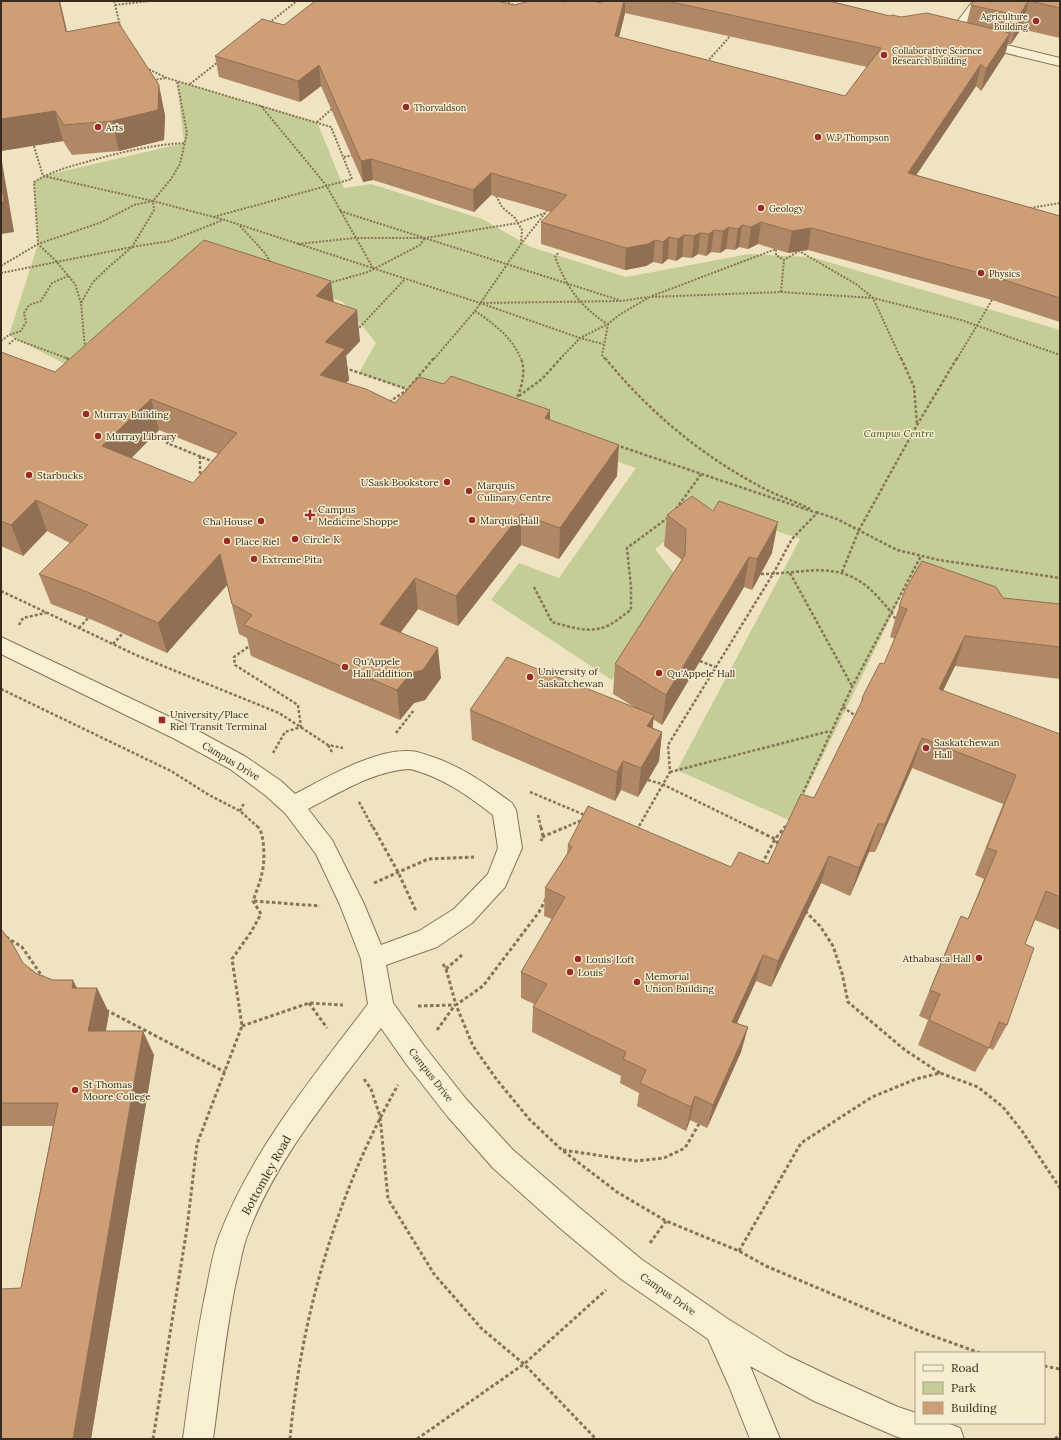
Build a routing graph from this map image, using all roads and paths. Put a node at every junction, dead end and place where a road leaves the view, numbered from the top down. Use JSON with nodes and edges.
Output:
{"nodes":[{"id":1,"x":114,"y":1,"type":"edge"},
{"id":2,"x":150,"y":1,"type":"edge"},
{"id":3,"x":297,"y":1,"type":"edge"},
{"id":4,"x":505,"y":1,"type":"edge"},
{"id":5,"x":980,"y":1,"type":"edge"},
{"id":6,"x":115,"y":5,"type":"junction"},
{"id":7,"x":518,"y":7,"type":"edge"},
{"id":8,"x":265,"y":26,"type":"edge"},
{"id":9,"x":736,"y":30,"type":"edge"},
{"id":10,"x":939,"y":32,"type":"edge"},
{"id":11,"x":122,"y":33,"type":"edge"},
{"id":12,"x":953,"y":36,"type":"junction"},
{"id":13,"x":221,"y":60,"type":"dead end"},
{"id":14,"x":1060,"y":62,"type":"edge"},
{"id":15,"x":141,"y":66,"type":"edge"},
{"id":16,"x":703,"y":66,"type":"edge"},
{"id":17,"x":167,"y":78,"type":"junction"},
{"id":18,"x":151,"y":80,"type":"edge"},
{"id":19,"x":177,"y":80,"type":"junction"},
{"id":20,"x":190,"y":84,"type":"junction"},
{"id":21,"x":261,"y":106,"type":"junction"},
{"id":22,"x":335,"y":106,"type":"edge"},
{"id":23,"x":317,"y":122,"type":"junction"},
{"id":24,"x":184,"y":143,"type":"junction"},
{"id":25,"x":34,"y":146,"type":"edge"},
{"id":26,"x":355,"y":155,"type":"edge"},
{"id":27,"x":344,"y":157,"type":"junction"},
{"id":28,"x":43,"y":176,"type":"junction"},
{"id":29,"x":326,"y":185,"type":"junction"},
{"id":30,"x":496,"y":196,"type":"edge"},
{"id":31,"x":153,"y":201,"type":"junction"},
{"id":32,"x":1060,"y":203,"type":"edge"},
{"id":33,"x":549,"y":207,"type":"edge"},
{"id":34,"x":1029,"y":208,"type":"edge"},
{"id":35,"x":340,"y":210,"type":"junction"},
{"id":36,"x":546,"y":213,"type":"junction"},
{"id":37,"x":213,"y":217,"type":"junction"},
{"id":38,"x":225,"y":220,"type":"junction"},
{"id":39,"x":518,"y":223,"type":"junction"},
{"id":40,"x":240,"y":226,"type":"junction"},
{"id":41,"x":355,"y":238,"type":"junction"},
{"id":42,"x":425,"y":238,"type":"junction"},
{"id":43,"x":38,"y":244,"type":"junction"},
{"id":44,"x":296,"y":244,"type":"junction"},
{"id":45,"x":521,"y":244,"type":"junction"},
{"id":46,"x":132,"y":247,"type":"junction"},
{"id":47,"x":558,"y":253,"type":"edge"},
{"id":48,"x":784,"y":260,"type":"junction"},
{"id":49,"x":56,"y":261,"type":"junction"},
{"id":50,"x":508,"y":265,"type":"junction"},
{"id":51,"x":1,"y":266,"type":"edge"},
{"id":52,"x":274,"y":266,"type":"edge"},
{"id":53,"x":373,"y":268,"type":"junction"},
{"id":54,"x":1,"y":273,"type":"edge"},
{"id":55,"x":68,"y":276,"type":"junction"},
{"id":56,"x":404,"y":279,"type":"junction"},
{"id":57,"x":327,"y":284,"type":"edge"},
{"id":58,"x":566,"y":284,"type":"junction"},
{"id":59,"x":781,"y":292,"type":"junction"},
{"id":60,"x":650,"y":297,"type":"junction"},
{"id":61,"x":873,"y":298,"type":"junction"},
{"id":62,"x":992,"y":300,"type":"edge"},
{"id":63,"x":577,"y":301,"type":"junction"},
{"id":64,"x":621,"y":301,"type":"junction"},
{"id":65,"x":81,"y":303,"type":"junction"},
{"id":66,"x":480,"y":303,"type":"junction"},
{"id":67,"x":475,"y":310,"type":"junction"},
{"id":68,"x":608,"y":324,"type":"junction"},
{"id":69,"x":976,"y":325,"type":"junction"},
{"id":70,"x":355,"y":332,"type":"edge"},
{"id":71,"x":580,"y":338,"type":"junction"},
{"id":72,"x":1,"y":341,"type":"edge"},
{"id":73,"x":8,"y":344,"type":"dead end"},
{"id":74,"x":603,"y":344,"type":"junction"},
{"id":75,"x":84,"y":352,"type":"edge"},
{"id":76,"x":1060,"y":355,"type":"edge"},
{"id":77,"x":77,"y":362,"type":"edge"},
{"id":78,"x":344,"y":368,"type":"edge"},
{"id":79,"x":407,"y":390,"type":"junction"},
{"id":80,"x":519,"y":396,"type":"junction"},
{"id":81,"x":512,"y":404,"type":"edge"},
{"id":82,"x":383,"y":406,"type":"edge"},
{"id":83,"x":917,"y":425,"type":"junction"},
{"id":84,"x":177,"y":432,"type":"edge"},
{"id":85,"x":611,"y":443,"type":"edge"},
{"id":86,"x":200,"y":456,"type":"junction"},
{"id":87,"x":218,"y":464,"type":"edge"},
{"id":88,"x":702,"y":474,"type":"junction"},
{"id":89,"x":200,"y":484,"type":"edge"},
{"id":90,"x":676,"y":510,"type":"edge"},
{"id":91,"x":817,"y":513,"type":"junction"},
{"id":92,"x":671,"y":515,"type":"edge"},
{"id":93,"x":859,"y":530,"type":"junction"},
{"id":94,"x":921,"y":556,"type":"junction"},
{"id":95,"x":842,"y":572,"type":"junction"},
{"id":96,"x":790,"y":573,"type":"junction"},
{"id":97,"x":761,"y":574,"type":"edge"},
{"id":98,"x":773,"y":574,"type":"junction"},
{"id":99,"x":1060,"y":578,"type":"edge"},
{"id":100,"x":534,"y":587,"type":"dead end"},
{"id":101,"x":1,"y":591,"type":"edge"},
{"id":102,"x":94,"y":611,"type":"edge"},
{"id":103,"x":892,"y":612,"type":"junction"},
{"id":104,"x":896,"y":621,"type":"dead end"},
{"id":105,"x":79,"y":628,"type":"junction"},
{"id":106,"x":123,"y":633,"type":"edge"},
{"id":107,"x":113,"y":644,"type":"junction"},
{"id":108,"x":1,"y":645,"type":"edge"},
{"id":109,"x":248,"y":647,"type":"edge"},
{"id":110,"x":700,"y":661,"type":"edge"},
{"id":111,"x":715,"y":667,"type":"junction"},
{"id":112,"x":852,"y":686,"type":"junction"},
{"id":113,"x":1,"y":689,"type":"edge"},
{"id":114,"x":843,"y":707,"type":"junction"},
{"id":115,"x":414,"y":710,"type":"edge"},
{"id":116,"x":858,"y":717,"type":"edge"},
{"id":117,"x":301,"y":727,"type":"junction"},
{"id":118,"x":831,"y":731,"type":"junction"},
{"id":119,"x":396,"y":734,"type":"dead end"},
{"id":120,"x":328,"y":745,"type":"junction"},
{"id":121,"x":278,"y":746,"type":"dead end"},
{"id":122,"x":343,"y":748,"type":"dead end"},
{"id":123,"x":670,"y":772,"type":"junction"},
{"id":124,"x":346,"y":778,"type":"junction"},
{"id":125,"x":648,"y":780,"type":"edge"},
{"id":126,"x":662,"y":784,"type":"junction"},
{"id":127,"x":530,"y":792,"type":"dead end"},
{"id":128,"x":800,"y":800,"type":"edge"},
{"id":129,"x":293,"y":806,"type":"junction"},
{"id":130,"x":590,"y":817,"type":"junction"},
{"id":131,"x":790,"y":821,"type":"edge"},
{"id":132,"x":586,"y":824,"type":"edge"},
{"id":133,"x":633,"y":836,"type":"edge"},
{"id":134,"x":775,"y":839,"type":"junction"},
{"id":135,"x":510,"y":848,"type":"junction"},
{"id":136,"x":781,"y":850,"type":"edge"},
{"id":137,"x":761,"y":866,"type":"edge"},
{"id":138,"x":398,"y":872,"type":"junction"},
{"id":139,"x":347,"y":894,"type":"junction"},
{"id":140,"x":548,"y":894,"type":"dead end"},
{"id":141,"x":253,"y":901,"type":"junction"},
{"id":142,"x":799,"y":906,"type":"edge"},
{"id":143,"x":4,"y":935,"type":"edge"},
{"id":144,"x":428,"y":939,"type":"junction"},
{"id":145,"x":373,"y":959,"type":"junction"},
{"id":146,"x":48,"y":983,"type":"edge"},
{"id":147,"x":309,"y":1003,"type":"junction"},
{"id":148,"x":456,"y":1005,"type":"junction"},
{"id":149,"x":381,"y":1007,"type":"junction"},
{"id":150,"x":102,"y":1008,"type":"dead end"},
{"id":151,"x":242,"y":1026,"type":"junction"},
{"id":152,"x":345,"y":1055,"type":"junction"},
{"id":153,"x":416,"y":1056,"type":"junction"},
{"id":154,"x":225,"y":1072,"type":"junction"},
{"id":155,"x":940,"y":1073,"type":"junction"},
{"id":156,"x":380,"y":1116,"type":"junction"},
{"id":157,"x":699,"y":1124,"type":"edge"},
{"id":158,"x":562,"y":1150,"type":"junction"},
{"id":159,"x":1060,"y":1188,"type":"edge"},
{"id":160,"x":666,"y":1221,"type":"junction"},
{"id":161,"x":739,"y":1251,"type":"junction"},
{"id":162,"x":631,"y":1269,"type":"junction"},
{"id":163,"x":718,"y":1329,"type":"junction"},
{"id":164,"x":977,"y":1352,"type":"edge"},
{"id":165,"x":524,"y":1364,"type":"junction"},
{"id":166,"x":1045,"y":1366,"type":"edge"},
{"id":167,"x":1060,"y":1369,"type":"edge"},
{"id":168,"x":1060,"y":1434,"type":"edge"},
{"id":169,"x":153,"y":1439,"type":"edge"},
{"id":170,"x":198,"y":1439,"type":"edge"},
{"id":171,"x":290,"y":1439,"type":"edge"},
{"id":172,"x":417,"y":1439,"type":"edge"},
{"id":173,"x":596,"y":1439,"type":"edge"},
{"id":174,"x":765,"y":1439,"type":"edge"},
{"id":175,"x":949,"y":1439,"type":"edge"},
{"id":176,"x":1055,"y":1439,"type":"edge"}],
"edges":[{"from":1,"to":6,"type":"path"},
{"from":2,"to":6,"type":"path"},
{"from":3,"to":8,"type":"path"},
{"from":4,"to":7,"type":"path"},
{"from":5,"to":12,"type":"street"},
{"from":6,"to":11,"type":"path"},
{"from":9,"to":16,"type":"path"},
{"from":10,"to":12,"type":"street"},
{"from":12,"to":14,"type":"street"},
{"from":13,"to":20,"type":"path"},
{"from":15,"to":17,"type":"path"},
{"from":17,"to":18,"type":"path"},
{"from":17,"to":19,"type":"path"},
{"from":19,"to":20,"type":"path"},
{"from":19,"to":24,"type":"path"},
{"from":20,"to":21,"type":"path"},
{"from":21,"to":23,"type":"path"},
{"from":21,"to":29,"type":"path"},
{"from":22,"to":23,"type":"path"},
{"from":23,"to":27,"type":"path"},
{"from":24,"to":28,"type":"path"},
{"from":24,"to":31,"type":"path"},
{"from":25,"to":28,"type":"path"},
{"from":26,"to":27,"type":"path"},
{"from":27,"to":29,"type":"path"},
{"from":28,"to":31,"type":"path"},
{"from":28,"to":43,"type":"path"},
{"from":29,"to":35,"type":"path"},
{"from":29,"to":37,"type":"path"},
{"from":30,"to":39,"type":"path"},
{"from":31,"to":37,"type":"path"},
{"from":31,"to":43,"type":"path"},
{"from":31,"to":46,"type":"path"},
{"from":32,"to":34,"type":"path"},
{"from":33,"to":36,"type":"path"},
{"from":35,"to":41,"type":"path"},
{"from":35,"to":42,"type":"path"},
{"from":36,"to":39,"type":"path"},
{"from":36,"to":45,"type":"path"},
{"from":37,"to":38,"type":"path"},
{"from":38,"to":40,"type":"path"},
{"from":38,"to":46,"type":"path"},
{"from":39,"to":42,"type":"path"},
{"from":39,"to":45,"type":"path"},
{"from":40,"to":44,"type":"path"},
{"from":40,"to":52,"type":"path"},
{"from":41,"to":42,"type":"path"},
{"from":41,"to":44,"type":"path"},
{"from":41,"to":53,"type":"path"},
{"from":42,"to":50,"type":"path"},
{"from":42,"to":53,"type":"path"},
{"from":43,"to":49,"type":"path"},
{"from":43,"to":51,"type":"path"},
{"from":44,"to":53,"type":"path"},
{"from":45,"to":50,"type":"path"},
{"from":46,"to":49,"type":"path"},
{"from":46,"to":65,"type":"path"},
{"from":47,"to":58,"type":"path"},
{"from":48,"to":59,"type":"path"},
{"from":48,"to":60,"type":"path"},
{"from":48,"to":61,"type":"path"},
{"from":49,"to":54,"type":"path"},
{"from":49,"to":55,"type":"path"},
{"from":50,"to":58,"type":"path"},
{"from":50,"to":66,"type":"path"},
{"from":53,"to":56,"type":"path"},
{"from":53,"to":57,"type":"path"},
{"from":55,"to":65,"type":"path"},
{"from":55,"to":72,"type":"path"},
{"from":56,"to":66,"type":"path"},
{"from":56,"to":70,"type":"path"},
{"from":58,"to":63,"type":"path"},
{"from":58,"to":64,"type":"path"},
{"from":59,"to":60,"type":"path"},
{"from":59,"to":61,"type":"path"},
{"from":60,"to":64,"type":"path"},
{"from":60,"to":68,"type":"path"},
{"from":61,"to":69,"type":"path"},
{"from":61,"to":83,"type":"path"},
{"from":62,"to":69,"type":"path"},
{"from":63,"to":64,"type":"path"},
{"from":63,"to":66,"type":"path"},
{"from":63,"to":68,"type":"path"},
{"from":65,"to":75,"type":"path"},
{"from":66,"to":67,"type":"path"},
{"from":66,"to":71,"type":"path"},
{"from":67,"to":79,"type":"path"},
{"from":67,"to":80,"type":"path"},
{"from":68,"to":71,"type":"path"},
{"from":68,"to":74,"type":"path"},
{"from":69,"to":76,"type":"path"},
{"from":69,"to":83,"type":"path"},
{"from":71,"to":74,"type":"path"},
{"from":71,"to":80,"type":"path"},
{"from":73,"to":77,"type":"path"},
{"from":74,"to":91,"type":"path"},
{"from":78,"to":79,"type":"path"},
{"from":79,"to":82,"type":"path"},
{"from":80,"to":81,"type":"path"},
{"from":83,"to":93,"type":"path"},
{"from":84,"to":86,"type":"path"},
{"from":85,"to":88,"type":"path"},
{"from":86,"to":87,"type":"path"},
{"from":86,"to":89,"type":"path"},
{"from":88,"to":90,"type":"path"},
{"from":88,"to":91,"type":"path"},
{"from":91,"to":93,"type":"path"},
{"from":91,"to":98,"type":"path"},
{"from":92,"to":100,"type":"path"},
{"from":93,"to":94,"type":"path"},
{"from":93,"to":95,"type":"path"},
{"from":94,"to":99,"type":"path"},
{"from":94,"to":103,"type":"path"},
{"from":95,"to":96,"type":"path"},
{"from":95,"to":103,"type":"path"},
{"from":96,"to":98,"type":"path"},
{"from":96,"to":112,"type":"path"},
{"from":97,"to":98,"type":"path"},
{"from":98,"to":111,"type":"path"},
{"from":101,"to":105,"type":"path"},
{"from":102,"to":105,"type":"path"},
{"from":103,"to":104,"type":"path"},
{"from":103,"to":112,"type":"path"},
{"from":105,"to":107,"type":"path"},
{"from":106,"to":107,"type":"path"},
{"from":107,"to":117,"type":"path"},
{"from":108,"to":129,"type":"street","name":"Campus Drive"},
{"from":109,"to":117,"type":"path"},
{"from":110,"to":111,"type":"path"},
{"from":111,"to":123,"type":"path"},
{"from":112,"to":114,"type":"path"},
{"from":113,"to":141,"type":"path"},
{"from":114,"to":116,"type":"path"},
{"from":114,"to":118,"type":"path"},
{"from":115,"to":119,"type":"path"},
{"from":117,"to":120,"type":"path"},
{"from":117,"to":121,"type":"path"},
{"from":118,"to":123,"type":"path"},
{"from":118,"to":128,"type":"path"},
{"from":120,"to":122,"type":"path"},
{"from":120,"to":124,"type":"path"},
{"from":123,"to":126,"type":"path"},
{"from":124,"to":129,"type":"street"},
{"from":124,"to":135,"type":"street"},
{"from":124,"to":138,"type":"path"},
{"from":125,"to":126,"type":"path"},
{"from":126,"to":133,"type":"path"},
{"from":126,"to":134,"type":"path"},
{"from":127,"to":130,"type":"path"},
{"from":129,"to":139,"type":"street","name":"Campus Drive"},
{"from":130,"to":132,"type":"path"},
{"from":130,"to":135,"type":"path"},
{"from":131,"to":134,"type":"path"},
{"from":134,"to":136,"type":"path"},
{"from":134,"to":137,"type":"path"},
{"from":135,"to":138,"type":"path"},
{"from":135,"to":144,"type":"street"},
{"from":138,"to":139,"type":"path"},
{"from":138,"to":144,"type":"path"},
{"from":139,"to":141,"type":"path"},
{"from":139,"to":145,"type":"street","name":"Campus Drive"},
{"from":140,"to":148,"type":"path"},
{"from":141,"to":151,"type":"path"},
{"from":142,"to":155,"type":"path"},
{"from":143,"to":146,"type":"path"},
{"from":144,"to":145,"type":"street"},
{"from":144,"to":148,"type":"path"},
{"from":145,"to":149,"type":"street","name":"Campus Drive"},
{"from":147,"to":149,"type":"path"},
{"from":147,"to":151,"type":"path"},
{"from":147,"to":152,"type":"path"},
{"from":148,"to":153,"type":"path"},
{"from":148,"to":158,"type":"path"},
{"from":149,"to":152,"type":"street","name":"Bottomley Road"},
{"from":149,"to":153,"type":"street","name":"Campus Drive"},
{"from":150,"to":154,"type":"path"},
{"from":151,"to":154,"type":"path"},
{"from":152,"to":156,"type":"path"},
{"from":152,"to":170,"type":"street","name":"Bottomley Road"},
{"from":153,"to":156,"type":"path"},
{"from":153,"to":162,"type":"street","name":"Campus Drive"},
{"from":154,"to":169,"type":"path"},
{"from":155,"to":159,"type":"path"},
{"from":155,"to":161,"type":"path"},
{"from":156,"to":165,"type":"path"},
{"from":156,"to":171,"type":"path"},
{"from":157,"to":158,"type":"path"},
{"from":158,"to":160,"type":"path"},
{"from":160,"to":161,"type":"path"},
{"from":160,"to":162,"type":"path"},
{"from":161,"to":164,"type":"path"},
{"from":162,"to":163,"type":"street","name":"Campus Drive"},
{"from":162,"to":165,"type":"path"},
{"from":163,"to":174,"type":"street"},
{"from":163,"to":175,"type":"street","name":"Campus Drive"},
{"from":165,"to":172,"type":"path"},
{"from":165,"to":173,"type":"path"},
{"from":166,"to":167,"type":"path"},
{"from":168,"to":176,"type":"path"}]}
